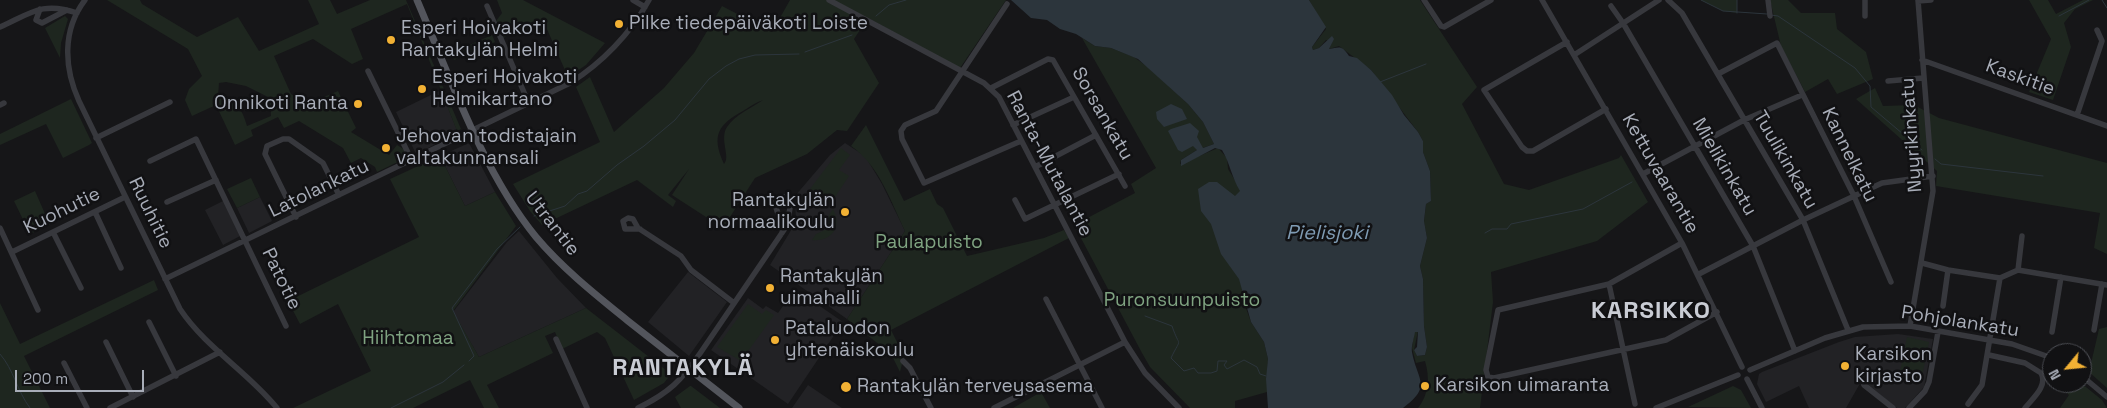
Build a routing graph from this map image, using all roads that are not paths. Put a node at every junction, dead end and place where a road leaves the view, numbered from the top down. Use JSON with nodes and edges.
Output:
{"nodes":[{"id":1,"x":85,"y":0,"type":"edge"},
{"id":2,"x":417,"y":0,"type":"edge"},
{"id":3,"x":633,"y":0,"type":"edge"},
{"id":4,"x":649,"y":0,"type":"edge"},
{"id":5,"x":829,"y":0,"type":"edge"},
{"id":6,"x":1424,"y":0,"type":"edge"},
{"id":7,"x":1491,"y":0,"type":"edge"},
{"id":8,"x":1542,"y":0,"type":"edge"},
{"id":9,"x":1660,"y":0,"type":"edge"},
{"id":10,"x":1668,"y":0,"type":"edge"},
{"id":11,"x":1768,"y":0,"type":"edge"},
{"id":12,"x":1865,"y":0,"type":"edge"},
{"id":13,"x":1931,"y":0,"type":"edge"},
{"id":14,"x":1918,"y":1,"type":"edge"},
{"id":15,"x":1007,"y":4,"type":"dead end"},
{"id":16,"x":487,"y":6,"type":"dead end"},
{"id":17,"x":1611,"y":6,"type":"dead end"},
{"id":18,"x":645,"y":7,"type":"junction"},
{"id":19,"x":40,"y":9,"type":"junction"},
{"id":20,"x":67,"y":10,"type":"junction"},
{"id":21,"x":77,"y":13,"type":"junction"},
{"id":22,"x":1770,"y":16,"type":"dead end"},
{"id":23,"x":1865,"y":16,"type":"dead end"},
{"id":24,"x":1623,"y":23,"type":"junction"},
{"id":25,"x":0,"y":27,"type":"edge"},
{"id":26,"x":2098,"y":30,"type":"dead end"},
{"id":27,"x":1566,"y":42,"type":"junction"},
{"id":28,"x":1574,"y":55,"type":"junction"},
{"id":29,"x":1922,"y":60,"type":"junction"},
{"id":30,"x":368,"y":71,"type":"dead end"},
{"id":31,"x":962,"y":71,"type":"junction"},
{"id":32,"x":1718,"y":74,"type":"junction"},
{"id":33,"x":1923,"y":78,"type":"junction"},
{"id":34,"x":1888,"y":82,"type":"dead end"},
{"id":35,"x":991,"y":88,"type":"junction"},
{"id":36,"x":1802,"y":95,"type":"junction"},
{"id":37,"x":1074,"y":96,"type":"junction"},
{"id":38,"x":170,"y":102,"type":"dead end"},
{"id":39,"x":529,"y":104,"type":"junction"},
{"id":40,"x":1606,"y":109,"type":"junction"},
{"id":41,"x":2077,"y":116,"type":"junction"},
{"id":42,"x":1744,"y":120,"type":"junction"},
{"id":43,"x":1013,"y":126,"type":"junction"},
{"id":44,"x":2107,"y":126,"type":"edge"},
{"id":45,"x":474,"y":131,"type":"junction"},
{"id":46,"x":1096,"y":135,"type":"junction"},
{"id":47,"x":96,"y":138,"type":"junction"},
{"id":48,"x":1021,"y":141,"type":"junction"},
{"id":49,"x":1695,"y":146,"type":"junction"},
{"id":50,"x":150,"y":161,"type":"dead end"},
{"id":51,"x":412,"y":161,"type":"junction"},
{"id":52,"x":1035,"y":167,"type":"junction"},
{"id":53,"x":1119,"y":174,"type":"junction"},
{"id":54,"x":1643,"y":174,"type":"junction"},
{"id":55,"x":1932,"y":176,"type":"junction"},
{"id":56,"x":216,"y":180,"type":"junction"},
{"id":57,"x":1125,"y":186,"type":"dead end"},
{"id":58,"x":339,"y":195,"type":"junction"},
{"id":59,"x":125,"y":196,"type":"junction"},
{"id":60,"x":1854,"y":196,"type":"junction"},
{"id":61,"x":1015,"y":200,"type":"dead end"},
{"id":62,"x":167,"y":202,"type":"dead end"},
{"id":63,"x":1056,"y":206,"type":"junction"},
{"id":64,"x":95,"y":212,"type":"junction"},
{"id":65,"x":296,"y":216,"type":"junction"},
{"id":66,"x":1803,"y":220,"type":"junction"},
{"id":67,"x":635,"y":223,"type":"junction"},
{"id":68,"x":0,"y":228,"type":"edge"},
{"id":69,"x":640,"y":229,"type":"junction"},
{"id":70,"x":632,"y":230,"type":"junction"},
{"id":71,"x":54,"y":232,"type":"junction"},
{"id":72,"x":782,"y":233,"type":"junction"},
{"id":73,"x":2022,"y":236,"type":"dead end"},
{"id":74,"x":246,"y":241,"type":"junction"},
{"id":75,"x":1682,"y":243,"type":"junction"},
{"id":76,"x":1752,"y":246,"type":"junction"},
{"id":77,"x":12,"y":252,"type":"junction"},
{"id":78,"x":1922,"y":263,"type":"junction"},
{"id":79,"x":121,"y":268,"type":"dead end"},
{"id":80,"x":1948,"y":270,"type":"junction"},
{"id":81,"x":2018,"y":270,"type":"junction"},
{"id":82,"x":1698,"y":274,"type":"junction"},
{"id":83,"x":2060,"y":277,"type":"junction"},
{"id":84,"x":164,"y":278,"type":"junction"},
{"id":85,"x":2000,"y":278,"type":"junction"},
{"id":86,"x":1891,"y":282,"type":"dead end"},
{"id":87,"x":1609,"y":284,"type":"junction"},
{"id":88,"x":2104,"y":284,"type":"edge"},
{"id":89,"x":81,"y":288,"type":"dead end"},
{"id":90,"x":1046,"y":299,"type":"dead end"},
{"id":91,"x":734,"y":303,"type":"junction"},
{"id":92,"x":1943,"y":306,"type":"dead end"},
{"id":93,"x":38,"y":310,"type":"dead end"},
{"id":94,"x":1717,"y":312,"type":"junction"},
{"id":95,"x":149,"y":322,"type":"dead end"},
{"id":96,"x":286,"y":326,"type":"dead end"},
{"id":97,"x":1910,"y":326,"type":"junction"},
{"id":98,"x":1848,"y":330,"type":"junction"},
{"id":99,"x":2094,"y":330,"type":"dead end"},
{"id":100,"x":1938,"y":332,"type":"junction"},
{"id":101,"x":2052,"y":332,"type":"dead end"},
{"id":102,"x":556,"y":339,"type":"dead end"},
{"id":103,"x":1991,"y":340,"type":"junction"},
{"id":104,"x":106,"y":342,"type":"dead end"},
{"id":105,"x":1125,"y":342,"type":"junction"},
{"id":106,"x":1623,"y":350,"type":"junction"},
{"id":107,"x":1795,"y":351,"type":"junction"},
{"id":108,"x":220,"y":352,"type":"junction"},
{"id":109,"x":2042,"y":354,"type":"edge"},
{"id":110,"x":1988,"y":355,"type":"junction"},
{"id":111,"x":903,"y":360,"type":"dead end"},
{"id":112,"x":64,"y":363,"type":"dead end"},
{"id":113,"x":1080,"y":364,"type":"junction"},
{"id":114,"x":1742,"y":367,"type":"junction"},
{"id":115,"x":689,"y":370,"type":"junction"},
{"id":116,"x":1750,"y":370,"type":"junction"},
{"id":117,"x":1738,"y":375,"type":"junction"},
{"id":118,"x":176,"y":376,"type":"junction"},
{"id":119,"x":1747,"y":379,"type":"junction"},
{"id":120,"x":2092,"y":384,"type":"edge"},
{"id":121,"x":1864,"y":385,"type":"dead end"},
{"id":122,"x":2107,"y":396,"type":"edge"},
{"id":123,"x":133,"y":397,"type":"junction"},
{"id":124,"x":1635,"y":404,"type":"dead end"},
{"id":125,"x":1968,"y":404,"type":"dead end"},
{"id":126,"x":87,"y":408,"type":"edge"},
{"id":127,"x":110,"y":408,"type":"edge"},
{"id":128,"x":277,"y":408,"type":"edge"},
{"id":129,"x":587,"y":408,"type":"edge"},
{"id":130,"x":638,"y":408,"type":"edge"},
{"id":131,"x":739,"y":408,"type":"edge"},
{"id":132,"x":931,"y":408,"type":"edge"},
{"id":133,"x":994,"y":408,"type":"edge"},
{"id":134,"x":1102,"y":408,"type":"edge"},
{"id":135,"x":1179,"y":408,"type":"edge"},
{"id":136,"x":1656,"y":408,"type":"edge"},
{"id":137,"x":1762,"y":408,"type":"edge"},
{"id":138,"x":1893,"y":408,"type":"edge"},
{"id":139,"x":1909,"y":408,"type":"edge"},
{"id":140,"x":2025,"y":408,"type":"edge"}],
"edges":[{"from":1,"to":21,"type":"street","name":"Ruuhitie"},
{"from":2,"to":45,"type":"main road","name":"Utrantie"},
{"from":3,"to":18,"type":"street"},
{"from":4,"to":18,"type":"street","name":"Latolankatu"},
{"from":5,"to":31,"type":"street","name":"Ranta-Mutalantie"},
{"from":6,"to":7,"type":"street"},
{"from":8,"to":27,"type":"street","name":"Kettuvaarantie"},
{"from":9,"to":24,"type":"street"},
{"from":10,"to":32,"type":"street","name":"Tuulikinkatu"},
{"from":11,"to":22,"type":"street"},
{"from":12,"to":23,"type":"street"},
{"from":13,"to":14,"type":"street"},
{"from":14,"to":29,"type":"street","name":"Nyyrikinkatu"},
{"from":15,"to":31,"type":"street"},
{"from":16,"to":39,"type":"street"},
{"from":17,"to":24,"type":"street","name":"Mielikinkatu"},
{"from":18,"to":39,"type":"street","name":"Latolankatu"},
{"from":19,"to":20,"type":"street"},
{"from":19,"to":20,"type":"street"},
{"from":19,"to":25,"type":"street"},
{"from":20,"to":21,"type":"street"},
{"from":21,"to":47,"type":"street","name":"Ruuhitie"},
{"from":24,"to":28,"type":"street"},
{"from":24,"to":49,"type":"street","name":"Mielikinkatu"},
{"from":26,"to":41,"type":"street"},
{"from":27,"to":28,"type":"street","name":"Kettuvaarantie"},
{"from":27,"to":40,"type":"street"},
{"from":28,"to":40,"type":"street","name":"Kettuvaarantie"},
{"from":29,"to":33,"type":"street","name":"Nyyrikinkatu"},
{"from":29,"to":41,"type":"street","name":"Kaskitie"},
{"from":30,"to":51,"type":"street"},
{"from":31,"to":35,"type":"street","name":"Ranta-Mutalantie"},
{"from":31,"to":48,"type":"street"},
{"from":32,"to":36,"type":"street","name":"Kannelkatu"},
{"from":32,"to":42,"type":"street","name":"Tuulikinkatu"},
{"from":33,"to":34,"type":"street"},
{"from":33,"to":55,"type":"street","name":"Nyyrikinkatu"},
{"from":35,"to":37,"type":"street","name":"Sorsankatu"},
{"from":35,"to":43,"type":"street","name":"Ranta-Mutalantie"},
{"from":36,"to":42,"type":"street"},
{"from":36,"to":60,"type":"street","name":"Kannelkatu"},
{"from":37,"to":43,"type":"street"},
{"from":37,"to":46,"type":"street","name":"Sorsankatu"},
{"from":38,"to":47,"type":"street"},
{"from":39,"to":45,"type":"street","name":"Latolankatu"},
{"from":40,"to":54,"type":"street","name":"Kettuvaarantie"},
{"from":41,"to":44,"type":"street","name":"Kaskitie"},
{"from":42,"to":49,"type":"street"},
{"from":42,"to":66,"type":"street","name":"Tuulikinkatu"},
{"from":43,"to":48,"type":"street","name":"Ranta-Mutalantie"},
{"from":45,"to":51,"type":"street","name":"Latolankatu"},
{"from":45,"to":115,"type":"main road","name":"Utrantie"},
{"from":46,"to":52,"type":"street"},
{"from":46,"to":53,"type":"street","name":"Sorsankatu"},
{"from":47,"to":59,"type":"street","name":"Ruuhitie"},
{"from":48,"to":52,"type":"street","name":"Ranta-Mutalantie"},
{"from":49,"to":54,"type":"street"},
{"from":49,"to":76,"type":"street","name":"Mielikinkatu"},
{"from":50,"to":56,"type":"street","name":"Patotie"},
{"from":51,"to":58,"type":"street","name":"Latolankatu"},
{"from":52,"to":63,"type":"street","name":"Ranta-Mutalantie"},
{"from":53,"to":57,"type":"street","name":"Sorsankatu"},
{"from":53,"to":63,"type":"street"},
{"from":54,"to":75,"type":"street","name":"Kettuvaarantie"},
{"from":55,"to":60,"type":"street"},
{"from":55,"to":78,"type":"street","name":"Nyyrikinkatu"},
{"from":56,"to":62,"type":"street"},
{"from":56,"to":74,"type":"street","name":"Patotie"},
{"from":58,"to":65,"type":"street","name":"Latolankatu"},
{"from":58,"to":65,"type":"street"},
{"from":59,"to":64,"type":"street","name":"Kuohutie"},
{"from":59,"to":84,"type":"street","name":"Ruuhitie"},
{"from":60,"to":66,"type":"street"},
{"from":60,"to":86,"type":"street","name":"Kannelkatu"},
{"from":61,"to":63,"type":"street"},
{"from":63,"to":105,"type":"street","name":"Ranta-Mutalantie"},
{"from":64,"to":71,"type":"street","name":"Kuohutie"},
{"from":64,"to":79,"type":"street"},
{"from":65,"to":74,"type":"street","name":"Latolankatu"},
{"from":66,"to":76,"type":"street"},
{"from":66,"to":98,"type":"street","name":"Tuulikinkatu"},
{"from":67,"to":69,"type":"street"},
{"from":67,"to":70,"type":"street"},
{"from":67,"to":70,"type":"street"},
{"from":68,"to":77,"type":"street"},
{"from":69,"to":70,"type":"street"},
{"from":69,"to":91,"type":"street"},
{"from":71,"to":77,"type":"street","name":"Kuohutie"},
{"from":71,"to":89,"type":"street"},
{"from":72,"to":72,"type":"street"},
{"from":72,"to":91,"type":"street"},
{"from":73,"to":81,"type":"street"},
{"from":74,"to":84,"type":"street","name":"Latolankatu"},
{"from":74,"to":96,"type":"street","name":"Patotie"},
{"from":75,"to":82,"type":"street","name":"Kettuvaarantie"},
{"from":75,"to":87,"type":"street"},
{"from":76,"to":82,"type":"street"},
{"from":76,"to":107,"type":"street","name":"Mielikinkatu"},
{"from":77,"to":93,"type":"street"},
{"from":78,"to":80,"type":"street"},
{"from":78,"to":97,"type":"street","name":"Nyyrikinkatu"},
{"from":80,"to":85,"type":"street"},
{"from":80,"to":92,"type":"street"},
{"from":81,"to":83,"type":"street"},
{"from":81,"to":85,"type":"street"},
{"from":82,"to":94,"type":"street","name":"Kettuvaarantie"},
{"from":83,"to":88,"type":"street"},
{"from":83,"to":101,"type":"street"},
{"from":84,"to":108,"type":"street","name":"Ruuhitie"},
{"from":85,"to":103,"type":"street"},
{"from":87,"to":106,"type":"street"},
{"from":87,"to":106,"type":"street"},
{"from":88,"to":99,"type":"street"},
{"from":90,"to":113,"type":"street"},
{"from":91,"to":115,"type":"street"},
{"from":94,"to":106,"type":"street"},
{"from":94,"to":114,"type":"street","name":"Kettuvaarantie"},
{"from":95,"to":118,"type":"street"},
{"from":97,"to":98,"type":"street","name":"Pohjolankatu"},
{"from":97,"to":100,"type":"street","name":"Pohjolankatu"},
{"from":98,"to":107,"type":"street","name":"Pohjolankatu"},
{"from":100,"to":103,"type":"street","name":"Pohjolankatu"},
{"from":100,"to":139,"type":"street"},
{"from":102,"to":129,"type":"street"},
{"from":103,"to":109,"type":"street","name":"Pohjolankatu"},
{"from":103,"to":110,"type":"street"},
{"from":104,"to":123,"type":"street"},
{"from":105,"to":113,"type":"street"},
{"from":105,"to":135,"type":"street","name":"Ranta-Mutalantie"},
{"from":106,"to":124,"type":"street"},
{"from":107,"to":116,"type":"street","name":"Pohjolankatu"},
{"from":108,"to":118,"type":"street"},
{"from":108,"to":128,"type":"street","name":"Ruuhitie"},
{"from":110,"to":125,"type":"street"},
{"from":110,"to":140,"type":"street"},
{"from":111,"to":132,"type":"street"},
{"from":112,"to":126,"type":"street"},
{"from":113,"to":133,"type":"street"},
{"from":113,"to":134,"type":"street"},
{"from":114,"to":116,"type":"street"},
{"from":114,"to":117,"type":"street"},
{"from":115,"to":130,"type":"street"},
{"from":115,"to":131,"type":"main road","name":"Utrantie"},
{"from":116,"to":119,"type":"street"},
{"from":117,"to":119,"type":"street"},
{"from":117,"to":136,"type":"street"},
{"from":118,"to":123,"type":"street"},
{"from":119,"to":137,"type":"street"},
{"from":120,"to":122,"type":"street"},
{"from":121,"to":138,"type":"street"},
{"from":123,"to":127,"type":"street"}]}
